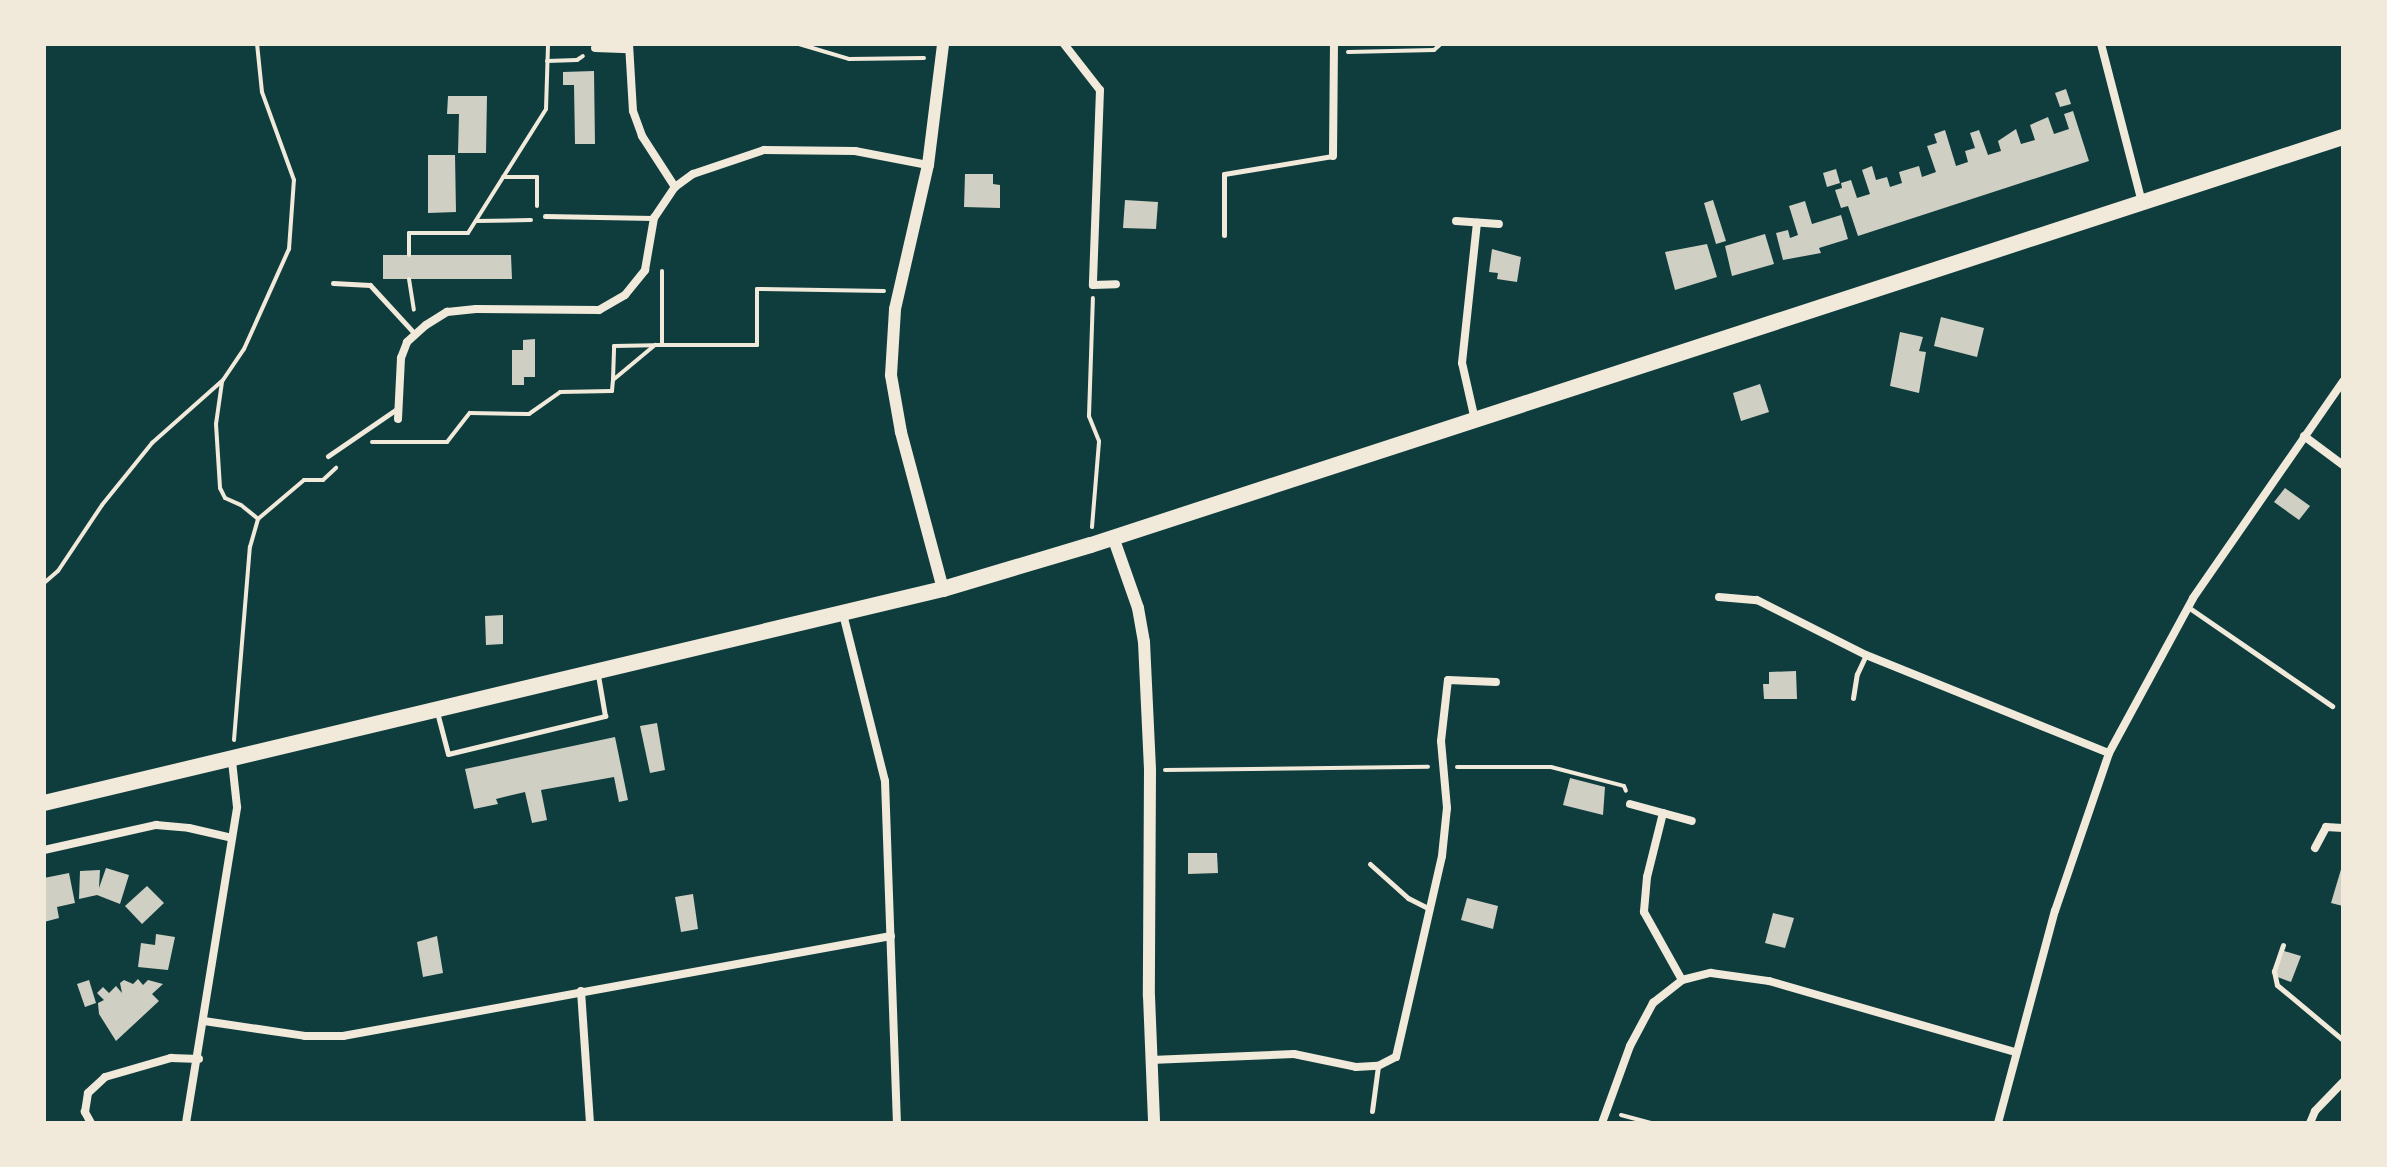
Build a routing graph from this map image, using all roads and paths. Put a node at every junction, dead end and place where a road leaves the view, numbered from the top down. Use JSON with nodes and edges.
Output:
{"nodes":[{"id":1,"x":257,"y":44,"type":"edge"},
{"id":2,"x":548,"y":44,"type":"edge"},
{"id":3,"x":799,"y":44,"type":"edge"},
{"id":4,"x":943,"y":44,"type":"edge"},
{"id":5,"x":1064,"y":44,"type":"edge"},
{"id":6,"x":1441,"y":44,"type":"edge"},
{"id":7,"x":2101,"y":44,"type":"edge"},
{"id":8,"x":629,"y":47,"type":"edge"},
{"id":9,"x":595,"y":48,"type":"joint"},
{"id":10,"x":1334,"y":48,"type":"edge"},
{"id":11,"x":942,"y":58,"type":"junction"},
{"id":12,"x":547,"y":61,"type":"junction"},
{"id":13,"x":2343,"y":137,"type":"edge"},
{"id":14,"x":1333,"y":156,"type":"joint"},
{"id":15,"x":928,"y":165,"type":"junction"},
{"id":16,"x":503,"y":177,"type":"junction"},
{"id":17,"x":675,"y":187,"type":"junction"},
{"id":18,"x":2142,"y":202,"type":"junction"},
{"id":19,"x":545,"y":216,"type":"dead end"},
{"id":20,"x":654,"y":218,"type":"junction"},
{"id":21,"x":475,"y":221,"type":"junction"},
{"id":22,"x":1456,"y":221,"type":"dead end"},
{"id":23,"x":1477,"y":223,"type":"junction"},
{"id":24,"x":1499,"y":224,"type":"dead end"},
{"id":25,"x":1224,"y":235,"type":"dead end"},
{"id":26,"x":650,"y":241,"type":"junction"},
{"id":27,"x":409,"y":255,"type":"dead end"},
{"id":28,"x":409,"y":279,"type":"dead end"},
{"id":29,"x":333,"y":283,"type":"dead end"},
{"id":30,"x":1116,"y":284,"type":"dead end"},
{"id":31,"x":1093,"y":285,"type":"junction"},
{"id":32,"x":899,"y":291,"type":"junction"},
{"id":33,"x":426,"y":325,"type":"junction"},
{"id":34,"x":415,"y":334,"type":"junction"},
{"id":35,"x":655,"y":345,"type":"junction"},
{"id":36,"x":662,"y":345,"type":"junction"},
{"id":37,"x":223,"y":380,"type":"junction"},
{"id":38,"x":613,"y":380,"type":"junction"},
{"id":39,"x":2343,"y":381,"type":"edge"},
{"id":40,"x":398,"y":408,"type":"junction"},
{"id":41,"x":398,"y":419,"type":"joint"},
{"id":42,"x":1475,"y":420,"type":"junction"},
{"id":43,"x":2304,"y":436,"type":"junction"},
{"id":44,"x":328,"y":456,"type":"dead end"},
{"id":45,"x":346,"y":460,"type":"dead end"},
{"id":46,"x":2343,"y":465,"type":"edge"},
{"id":47,"x":258,"y":519,"type":"junction"},
{"id":48,"x":1113,"y":537,"type":"junction"},
{"id":49,"x":1091,"y":545,"type":"junction"},
{"id":50,"x":44,"y":583,"type":"edge"},
{"id":51,"x":943,"y":589,"type":"junction"},
{"id":52,"x":1719,"y":597,"type":"dead end"},
{"id":53,"x":2188,"y":607,"type":"junction"},
{"id":54,"x":843,"y":614,"type":"junction"},
{"id":55,"x":1866,"y":655,"type":"junction"},
{"id":56,"x":598,"y":673,"type":"junction"},
{"id":57,"x":1496,"y":682,"type":"dead end"},
{"id":58,"x":1853,"y":698,"type":"dead end"},
{"id":59,"x":2332,"y":706,"type":"dead end"},
{"id":60,"x":437,"y":711,"type":"junction"},
{"id":61,"x":2109,"y":753,"type":"junction"},
{"id":62,"x":232,"y":761,"type":"junction"},
{"id":63,"x":1443,"y":767,"type":"junction"},
{"id":64,"x":1150,"y":770,"type":"junction"},
{"id":65,"x":44,"y":803,"type":"edge"},
{"id":66,"x":1630,"y":804,"type":"joint"},
{"id":67,"x":1663,"y":813,"type":"junction"},
{"id":68,"x":1692,"y":821,"type":"dead end"},
{"id":69,"x":2343,"y":828,"type":"edge"},
{"id":70,"x":232,"y":838,"type":"junction"},
{"id":71,"x":2315,"y":848,"type":"dead end"},
{"id":72,"x":44,"y":850,"type":"edge"},
{"id":73,"x":1370,"y":864,"type":"dead end"},
{"id":74,"x":1430,"y":909,"type":"junction"},
{"id":75,"x":891,"y":936,"type":"junction"},
{"id":76,"x":2283,"y":945,"type":"dead end"},
{"id":77,"x":1682,"y":980,"type":"junction"},
{"id":78,"x":581,"y":991,"type":"junction"},
{"id":79,"x":204,"y":1021,"type":"junction"},
{"id":80,"x":2343,"y":1040,"type":"edge"},
{"id":81,"x":2015,"y":1052,"type":"junction"},
{"id":82,"x":199,"y":1059,"type":"junction"},
{"id":83,"x":1151,"y":1060,"type":"junction"},
{"id":84,"x":1378,"y":1066,"type":"junction"},
{"id":85,"x":2343,"y":1082,"type":"edge"},
{"id":86,"x":1372,"y":1111,"type":"dead end"},
{"id":87,"x":1607,"y":1112,"type":"junction"},
{"id":88,"x":91,"y":1123,"type":"edge"},
{"id":89,"x":186,"y":1123,"type":"edge"},
{"id":90,"x":590,"y":1123,"type":"edge"},
{"id":91,"x":897,"y":1123,"type":"edge"},
{"id":92,"x":1154,"y":1123,"type":"edge"},
{"id":93,"x":1602,"y":1123,"type":"edge"},
{"id":94,"x":1651,"y":1123,"type":"edge"},
{"id":95,"x":1998,"y":1123,"type":"edge"},
{"id":96,"x":2310,"y":1123,"type":"edge"}],
"edges":[{"from":1,"to":37,"type":"path"},
{"from":2,"to":12,"type":"path"},
{"from":3,"to":11,"type":"path"},
{"from":4,"to":11,"type":"street"},
{"from":5,"to":31,"type":"street"},
{"from":6,"to":10,"type":"path"},
{"from":7,"to":18,"type":"street"},
{"from":8,"to":9,"type":"street"},
{"from":8,"to":17,"type":"street"},
{"from":9,"to":12,"type":"path"},
{"from":10,"to":14,"type":"street"},
{"from":11,"to":15,"type":"street"},
{"from":12,"to":16,"type":"path"},
{"from":13,"to":18,"type":"main road"},
{"from":14,"to":25,"type":"lane"},
{"from":15,"to":17,"type":"street"},
{"from":15,"to":32,"type":"street"},
{"from":16,"to":21,"type":"path"},
{"from":16,"to":21,"type":"path"},
{"from":17,"to":20,"type":"street"},
{"from":18,"to":42,"type":"main road"},
{"from":19,"to":20,"type":"lane"},
{"from":20,"to":26,"type":"street"},
{"from":21,"to":27,"type":"path"},
{"from":22,"to":23,"type":"street"},
{"from":23,"to":24,"type":"street"},
{"from":23,"to":42,"type":"street"},
{"from":26,"to":33,"type":"street"},
{"from":26,"to":36,"type":"path"},
{"from":28,"to":33,"type":"path"},
{"from":29,"to":34,"type":"lane"},
{"from":30,"to":31,"type":"street"},
{"from":31,"to":49,"type":"path"},
{"from":32,"to":36,"type":"path"},
{"from":32,"to":51,"type":"street"},
{"from":33,"to":34,"type":"street"},
{"from":34,"to":40,"type":"street"},
{"from":35,"to":36,"type":"path"},
{"from":35,"to":38,"type":"path"},
{"from":35,"to":38,"type":"path"},
{"from":37,"to":47,"type":"path"},
{"from":37,"to":50,"type":"path"},
{"from":38,"to":41,"type":"path"},
{"from":39,"to":43,"type":"street"},
{"from":40,"to":41,"type":"street"},
{"from":40,"to":44,"type":"lane"},
{"from":42,"to":48,"type":"main road"},
{"from":43,"to":46,"type":"street"},
{"from":43,"to":53,"type":"street"},
{"from":45,"to":47,"type":"path"},
{"from":47,"to":62,"type":"path"},
{"from":48,"to":49,"type":"main road"},
{"from":48,"to":64,"type":"street"},
{"from":49,"to":51,"type":"main road"},
{"from":51,"to":54,"type":"main road"},
{"from":52,"to":55,"type":"street"},
{"from":53,"to":59,"type":"lane"},
{"from":53,"to":61,"type":"street"},
{"from":54,"to":56,"type":"main road"},
{"from":54,"to":75,"type":"street"},
{"from":55,"to":58,"type":"lane"},
{"from":55,"to":61,"type":"street"},
{"from":56,"to":60,"type":"main road"},
{"from":56,"to":60,"type":"lane"},
{"from":57,"to":63,"type":"street"},
{"from":60,"to":62,"type":"main road"},
{"from":61,"to":81,"type":"street"},
{"from":62,"to":65,"type":"main road"},
{"from":62,"to":70,"type":"street"},
{"from":63,"to":64,"type":"path"},
{"from":63,"to":66,"type":"path"},
{"from":63,"to":74,"type":"street"},
{"from":64,"to":83,"type":"street"},
{"from":66,"to":67,"type":"street"},
{"from":67,"to":68,"type":"street"},
{"from":67,"to":77,"type":"street"},
{"from":69,"to":71,"type":"street"},
{"from":70,"to":72,"type":"street"},
{"from":70,"to":79,"type":"street"},
{"from":73,"to":74,"type":"lane"},
{"from":74,"to":84,"type":"street"},
{"from":75,"to":78,"type":"street"},
{"from":75,"to":91,"type":"street"},
{"from":76,"to":80,"type":"lane"},
{"from":77,"to":81,"type":"street"},
{"from":77,"to":87,"type":"street"},
{"from":78,"to":79,"type":"street"},
{"from":78,"to":90,"type":"street"},
{"from":79,"to":82,"type":"street"},
{"from":81,"to":95,"type":"street"},
{"from":82,"to":88,"type":"street"},
{"from":82,"to":89,"type":"street"},
{"from":83,"to":84,"type":"street"},
{"from":83,"to":92,"type":"street"},
{"from":84,"to":86,"type":"lane"},
{"from":85,"to":96,"type":"street"},
{"from":87,"to":93,"type":"street"},
{"from":87,"to":94,"type":"path"}]}
